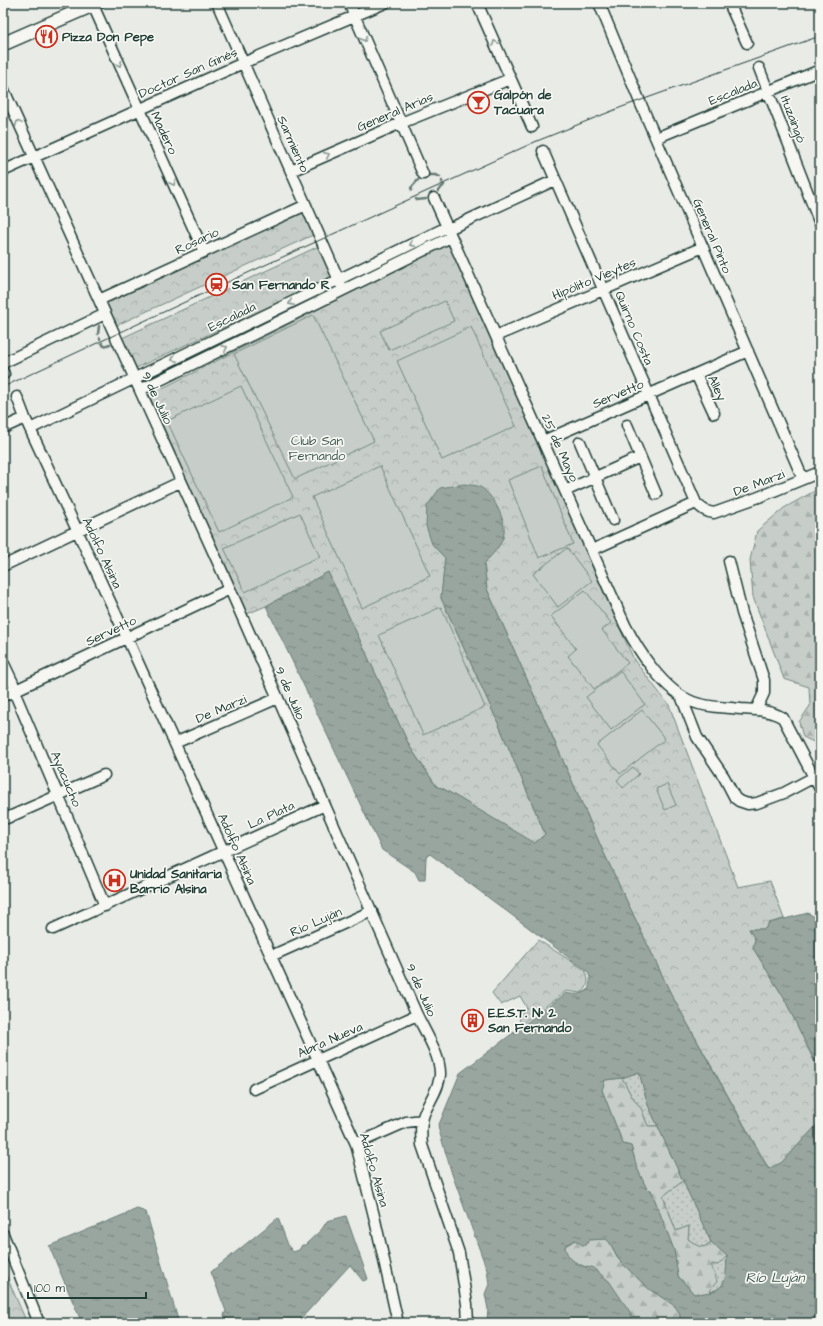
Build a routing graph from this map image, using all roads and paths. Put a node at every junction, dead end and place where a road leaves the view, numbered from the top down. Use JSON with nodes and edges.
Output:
{"nodes":[{"id":1,"x":217,"y":3,"type":"edge"},
{"id":2,"x":349,"y":3,"type":"edge"},
{"id":3,"x":384,"y":3,"type":"edge"},
{"id":4,"x":477,"y":3,"type":"edge"},
{"id":5,"x":599,"y":3,"type":"edge"},
{"id":6,"x":729,"y":3,"type":"edge"},
{"id":7,"x":94,"y":4,"type":"edge"},
{"id":8,"x":354,"y":16,"type":"junction"},
{"id":9,"x":747,"y":43,"type":"dead end"},
{"id":10,"x":3,"y":44,"type":"edge"},
{"id":11,"x":243,"y":63,"type":"junction"},
{"id":12,"x":759,"y":68,"type":"dead end"},
{"id":13,"x":820,"y":70,"type":"edge"},
{"id":14,"x":510,"y":79,"type":"junction"},
{"id":15,"x":3,"y":88,"type":"edge"},
{"id":16,"x":768,"y":92,"type":"junction"},
{"id":17,"x":139,"y":109,"type":"junction"},
{"id":18,"x":401,"y":123,"type":"junction"},
{"id":19,"x":532,"y":127,"type":"dead end"},
{"id":20,"x":656,"y":138,"type":"junction"},
{"id":21,"x":542,"y":151,"type":"dead end"},
{"id":22,"x":33,"y":157,"type":"junction"},
{"id":23,"x":3,"y":171,"type":"edge"},
{"id":24,"x":291,"y":171,"type":"junction"},
{"id":25,"x":423,"y":174,"type":"dead end"},
{"id":26,"x":555,"y":180,"type":"junction"},
{"id":27,"x":434,"y":198,"type":"dead end"},
{"id":28,"x":306,"y":205,"type":"junction"},
{"id":29,"x":820,"y":224,"type":"edge"},
{"id":30,"x":447,"y":227,"type":"junction"},
{"id":31,"x":451,"y":237,"type":"junction"},
{"id":32,"x":703,"y":247,"type":"junction"},
{"id":33,"x":204,"y":252,"type":"junction"},
{"id":34,"x":339,"y":280,"type":"junction"},
{"id":35,"x":603,"y":289,"type":"junction"},
{"id":36,"x":345,"y":293,"type":"junction"},
{"id":37,"x":100,"y":300,"type":"junction"},
{"id":38,"x":105,"y":314,"type":"junction"},
{"id":39,"x":496,"y":336,"type":"junction"},
{"id":40,"x":748,"y":352,"type":"junction"},
{"id":41,"x":3,"y":363,"type":"edge"},
{"id":42,"x":696,"y":374,"type":"junction"},
{"id":43,"x":133,"y":378,"type":"junction"},
{"id":44,"x":140,"y":390,"type":"junction"},
{"id":45,"x":648,"y":395,"type":"junction"},
{"id":46,"x":17,"y":397,"type":"dead end"},
{"id":47,"x":714,"y":413,"type":"dead end"},
{"id":48,"x":25,"y":418,"type":"junction"},
{"id":49,"x":627,"y":425,"type":"dead end"},
{"id":50,"x":3,"y":428,"type":"edge"},
{"id":51,"x":30,"y":429,"type":"junction"},
{"id":52,"x":543,"y":441,"type":"junction"},
{"id":53,"x":580,"y":442,"type":"dead end"},
{"id":54,"x":640,"y":457,"type":"junction"},
{"id":55,"x":820,"y":472,"type":"edge"},
{"id":56,"x":595,"y":477,"type":"junction"},
{"id":57,"x":804,"y":480,"type":"junction"},
{"id":58,"x":180,"y":482,"type":"junction"},
{"id":59,"x":565,"y":491,"type":"junction"},
{"id":60,"x":656,"y":494,"type":"dead end"},
{"id":61,"x":696,"y":503,"type":"junction"},
{"id":62,"x":707,"y":512,"type":"joint"},
{"id":63,"x":613,"y":520,"type":"dead end"},
{"id":64,"x":77,"y":530,"type":"junction"},
{"id":65,"x":592,"y":550,"type":"junction"},
{"id":66,"x":729,"y":561,"type":"dead end"},
{"id":67,"x":3,"y":566,"type":"edge"},
{"id":68,"x":230,"y":589,"type":"junction"},
{"id":69,"x":127,"y":638,"type":"junction"},
{"id":70,"x":3,"y":662,"type":"edge"},
{"id":71,"x":15,"y":691,"type":"junction"},
{"id":72,"x":3,"y":696,"type":"edge"},
{"id":73,"x":681,"y":696,"type":"junction"},
{"id":74,"x":278,"y":698,"type":"junction"},
{"id":75,"x":756,"y":710,"type":"junction"},
{"id":76,"x":175,"y":743,"type":"junction"},
{"id":77,"x":104,"y":775,"type":"dead end"},
{"id":78,"x":817,"y":775,"type":"edge"},
{"id":79,"x":820,"y":789,"type":"edge"},
{"id":80,"x":59,"y":796,"type":"junction"},
{"id":81,"x":325,"y":805,"type":"junction"},
{"id":82,"x":7,"y":818,"type":"dead end"},
{"id":83,"x":224,"y":851,"type":"junction"},
{"id":84,"x":105,"y":906,"type":"junction"},
{"id":85,"x":372,"y":911,"type":"junction"},
{"id":86,"x":53,"y":929,"type":"dead end"},
{"id":87,"x":271,"y":956,"type":"junction"},
{"id":88,"x":417,"y":1015,"type":"junction"},
{"id":89,"x":317,"y":1060,"type":"junction"},
{"id":90,"x":254,"y":1089,"type":"dead end"},
{"id":91,"x":422,"y":1120,"type":"junction"},
{"id":92,"x":356,"y":1144,"type":"junction"},
{"id":93,"x":3,"y":1234,"type":"edge"},
{"id":94,"x":39,"y":1323,"type":"edge"},
{"id":95,"x":398,"y":1323,"type":"edge"},
{"id":96,"x":468,"y":1323,"type":"edge"}],
"edges":[{"from":1,"to":11,"type":"street","name":"Sarmiento"},
{"from":2,"to":8,"type":"street"},
{"from":3,"to":8,"type":"street","name":"Doctor San Ginés"},
{"from":14,"to":4,"type":"street","one_way":true},
{"from":5,"to":20,"type":"street","name":"General Pinto"},
{"from":6,"to":9,"type":"street"},
{"from":7,"to":10,"type":"main road"},
{"from":7,"to":17,"type":"street","name":"Madero","one_way":true},
{"from":8,"to":11,"type":"street","name":"Doctor San Ginés"},
{"from":8,"to":18,"type":"street","one_way":true},
{"from":11,"to":17,"type":"street","name":"Doctor San Ginés"},
{"from":11,"to":24,"type":"street","name":"Sarmiento"},
{"from":12,"to":16,"type":"street","name":"Ituzaingó"},
{"from":13,"to":16,"type":"street","name":"Escalada"},
{"from":14,"to":18,"type":"street","name":"General Arias"},
{"from":14,"to":19,"type":"street"},
{"from":22,"to":15,"type":"street","name":"9 de Julio","one_way":true},
{"from":16,"to":20,"type":"street","name":"Escalada"},
{"from":16,"to":29,"type":"street","name":"Ituzaingó"},
{"from":17,"to":22,"type":"street","name":"Doctor San Ginés"},
{"from":17,"to":33,"type":"street","name":"Madero","one_way":true},
{"from":24,"to":18,"type":"street","name":"General Arias","one_way":true},
{"from":18,"to":25,"type":"street"},
{"from":20,"to":32,"type":"street","name":"General Pinto"},
{"from":21,"to":26,"type":"street","name":"Quirno Costa"},
{"from":22,"to":23,"type":"street","name":"Doctor San Ginés"},
{"from":22,"to":37,"type":"street","name":"9 de Julio"},
{"from":24,"to":28,"type":"street","name":"Sarmiento"},
{"from":26,"to":30,"type":"street","name":"Escalada"},
{"from":26,"to":35,"type":"street","name":"Quirno Costa"},
{"from":27,"to":30,"type":"street","name":"25 de Mayo"},
{"from":28,"to":33,"type":"street","name":"Rosario"},
{"from":28,"to":34,"type":"street","name":"Sarmiento"},
{"from":30,"to":31,"type":"street","name":"25 de Mayo"},
{"from":30,"to":34,"type":"street","name":"Escalada","one_way":true},
{"from":31,"to":36,"type":"street","name":"Escalada"},
{"from":31,"to":39,"type":"street","name":"25 de Mayo"},
{"from":32,"to":35,"type":"street","name":"Hipólito Vieytes"},
{"from":32,"to":40,"type":"street","name":"General Pinto"},
{"from":33,"to":37,"type":"street","name":"Rosario"},
{"from":34,"to":36,"type":"street","name":"Sarmiento"},
{"from":34,"to":43,"type":"street","name":"Escalada","one_way":true},
{"from":35,"to":39,"type":"street","name":"Hipólito Vieytes"},
{"from":35,"to":45,"type":"street","name":"Quirno Costa"},
{"from":44,"to":36,"type":"street","name":"Escalada","one_way":true},
{"from":37,"to":38,"type":"street","name":"9 de Julio"},
{"from":38,"to":41,"type":"street"},
{"from":38,"to":43,"type":"street","name":"9 de Julio"},
{"from":39,"to":52,"type":"street","name":"25 de Mayo"},
{"from":40,"to":42,"type":"street","name":"Servetto"},
{"from":40,"to":57,"type":"street","name":"General Pinto"},
{"from":42,"to":45,"type":"street","name":"Servetto"},
{"from":42,"to":47,"type":"street","name":"Alley"},
{"from":43,"to":44,"type":"street","name":"9 de Julio"},
{"from":43,"to":51,"type":"street","name":"Escalada"},
{"from":44,"to":58,"type":"street","name":"9 de Julio"},
{"from":45,"to":52,"type":"street","name":"Servetto"},
{"from":45,"to":61,"type":"street","name":"Quirno Costa"},
{"from":46,"to":48,"type":"street","name":"Adolfo Alsina"},
{"from":48,"to":50,"type":"street"},
{"from":48,"to":51,"type":"street","name":"Adolfo Alsina"},
{"from":49,"to":54,"type":"street"},
{"from":51,"to":64,"type":"street","name":"Adolfo Alsina"},
{"from":52,"to":59,"type":"street","name":"25 de Mayo"},
{"from":53,"to":56,"type":"street"},
{"from":54,"to":56,"type":"street"},
{"from":54,"to":60,"type":"street"},
{"from":55,"to":57,"type":"street","name":"De Marzi"},
{"from":56,"to":59,"type":"street"},
{"from":56,"to":63,"type":"street"},
{"from":57,"to":62,"type":"street","name":"De Marzi"},
{"from":58,"to":64,"type":"street"},
{"from":58,"to":68,"type":"street","name":"9 de Julio"},
{"from":59,"to":65,"type":"street","name":"25 de Mayo"},
{"from":61,"to":62,"type":"street","name":"Quirno Costa"},
{"from":61,"to":65,"type":"street"},
{"from":64,"to":67,"type":"street"},
{"from":64,"to":69,"type":"street","name":"Adolfo Alsina"},
{"from":65,"to":73,"type":"street","name":"25 de Mayo"},
{"from":66,"to":75,"type":"street"},
{"from":68,"to":69,"type":"street","name":"Servetto"},
{"from":68,"to":74,"type":"street","name":"9 de Julio"},
{"from":69,"to":71,"type":"street","name":"Servetto"},
{"from":69,"to":76,"type":"street","name":"Adolfo Alsina"},
{"from":70,"to":71,"type":"street","name":"Ayacucho"},
{"from":71,"to":72,"type":"street","name":"Servetto"},
{"from":71,"to":80,"type":"street","name":"Ayacucho"},
{"from":73,"to":75,"type":"street"},
{"from":73,"to":78,"type":"street"},
{"from":74,"to":76,"type":"street","name":"De Marzi"},
{"from":74,"to":81,"type":"street","name":"9 de Julio"},
{"from":75,"to":78,"type":"street"},
{"from":76,"to":83,"type":"street","name":"Adolfo Alsina"},
{"from":77,"to":80,"type":"street"},
{"from":78,"to":79,"type":"street"},
{"from":80,"to":82,"type":"street"},
{"from":80,"to":84,"type":"street","name":"Ayacucho"},
{"from":81,"to":83,"type":"street","name":"La Plata"},
{"from":81,"to":85,"type":"street","name":"9 de Julio"},
{"from":83,"to":84,"type":"street","name":"La Plata"},
{"from":83,"to":87,"type":"street","name":"Adolfo Alsina"},
{"from":84,"to":86,"type":"street","name":"La Plata"},
{"from":85,"to":87,"type":"street","name":"Río Luján"},
{"from":85,"to":88,"type":"street","name":"9 de Julio"},
{"from":87,"to":89,"type":"street","name":"Adolfo Alsina"},
{"from":88,"to":89,"type":"street","name":"Abra Nueva"},
{"from":88,"to":91,"type":"street","name":"9 de Julio"},
{"from":89,"to":90,"type":"street","name":"Abra Nueva"},
{"from":89,"to":92,"type":"street","name":"Adolfo Alsina"},
{"from":91,"to":92,"type":"street"},
{"from":91,"to":96,"type":"street","name":"9 de Julio"},
{"from":92,"to":95,"type":"street","name":"Adolfo Alsina"},
{"from":93,"to":94,"type":"street"}]}
